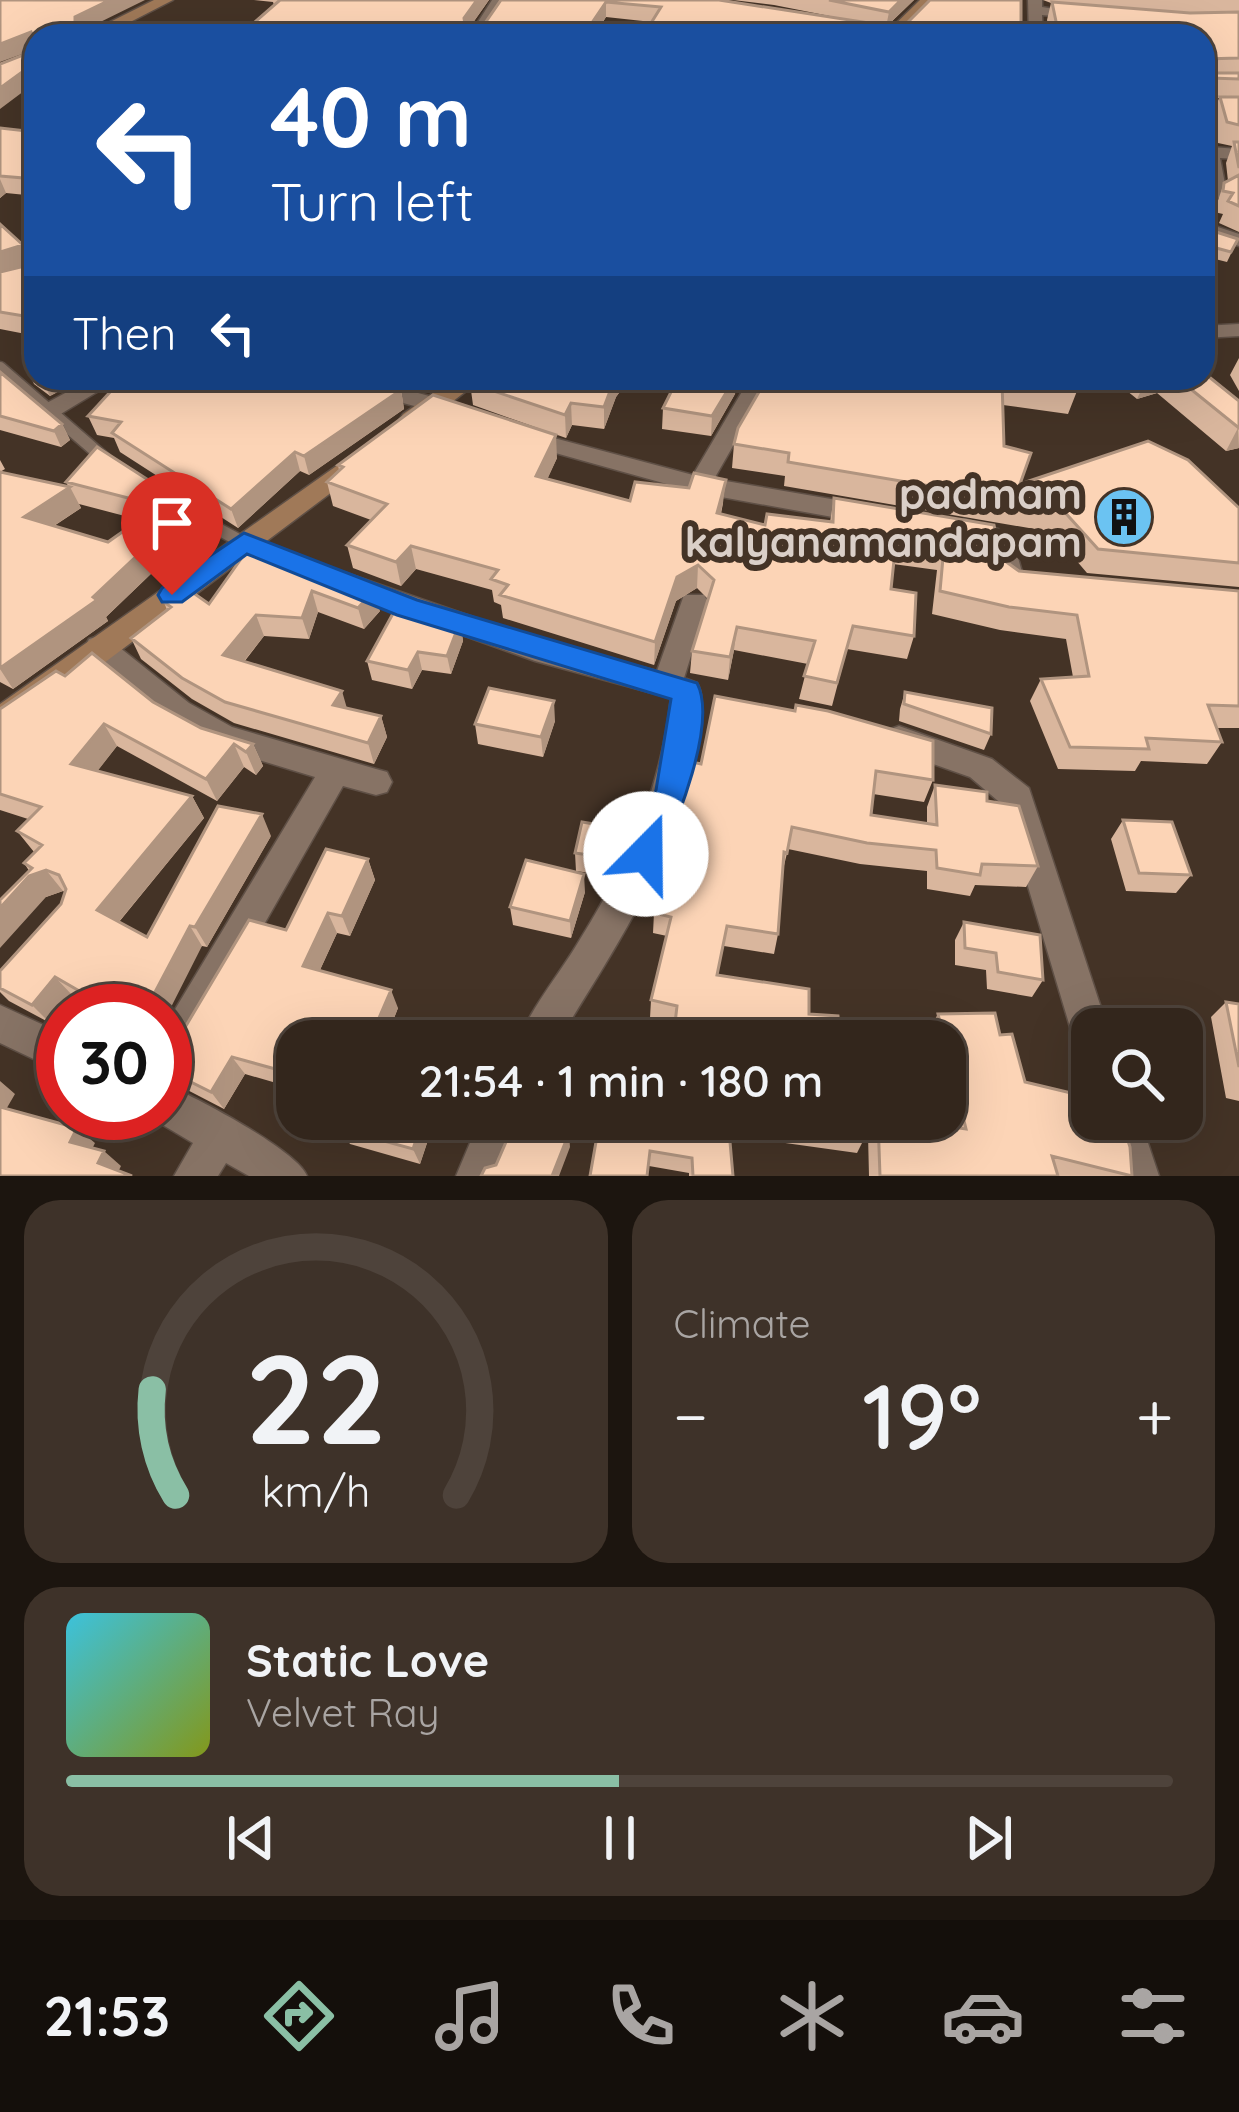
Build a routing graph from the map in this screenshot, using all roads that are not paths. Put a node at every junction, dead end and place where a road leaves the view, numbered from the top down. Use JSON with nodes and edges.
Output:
{"nodes":[{"id":1,"x":166,"y":0,"type":"edge"},
{"id":2,"x":929,"y":0,"type":"edge"},
{"id":3,"x":1035,"y":5,"type":"edge"},
{"id":4,"x":1106,"y":17,"type":"edge"},
{"id":5,"x":115,"y":24,"type":"edge"},
{"id":6,"x":904,"y":24,"type":"edge"},
{"id":7,"x":0,"y":368,"type":"edge"},
{"id":8,"x":24,"y":388,"type":"edge"},
{"id":9,"x":27,"y":390,"type":"edge"},
{"id":10,"x":87,"y":390,"type":"edge"},
{"id":11,"x":385,"y":390,"type":"edge"},
{"id":12,"x":454,"y":390,"type":"edge"},
{"id":13,"x":754,"y":390,"type":"edge"},
{"id":14,"x":436,"y":403,"type":"junction"},
{"id":15,"x":51,"y":410,"type":"junction"},
{"id":16,"x":113,"y":464,"type":"edge"},
{"id":17,"x":699,"y":485,"type":"junction"},
{"id":18,"x":185,"y":511,"type":"edge"},
{"id":19,"x":885,"y":518,"type":"edge"},
{"id":20,"x":926,"y":524,"type":"edge"},
{"id":21,"x":244,"y":543,"type":"junction"},
{"id":22,"x":1052,"y":584,"type":"edge"},
{"id":23,"x":694,"y":602,"type":"dead end"},
{"id":24,"x":99,"y":647,"type":"junction"},
{"id":25,"x":688,"y":691,"type":"junction"},
{"id":26,"x":3,"y":716,"type":"edge"},
{"id":27,"x":858,"y":730,"type":"edge"},
{"id":28,"x":334,"y":773,"type":"junction"},
{"id":29,"x":376,"y":782,"type":"dead end"},
{"id":30,"x":1083,"y":1008,"type":"edge"},
{"id":31,"x":192,"y":1016,"type":"edge"},
{"id":32,"x":551,"y":1020,"type":"edge"},
{"id":33,"x":0,"y":1024,"type":"edge"},
{"id":34,"x":36,"y":1041,"type":"edge"},
{"id":35,"x":192,"y":1118,"type":"edge"},
{"id":36,"x":222,"y":1134,"type":"junction"},
{"id":37,"x":491,"y":1140,"type":"edge"},
{"id":38,"x":1127,"y":1140,"type":"edge"},
{"id":39,"x":194,"y":1176,"type":"edge"},
{"id":40,"x":287,"y":1176,"type":"edge"},
{"id":41,"x":476,"y":1176,"type":"edge"},
{"id":42,"x":1139,"y":1176,"type":"edge"}],
"edges":[{"from":1,"to":5,"type":"street"},
{"from":2,"to":6,"type":"street"},
{"from":3,"to":4,"type":"street"},
{"from":7,"to":8,"type":"lane"},
{"from":9,"to":15,"type":"lane"},
{"from":10,"to":15,"type":"street"},
{"from":11,"to":14,"type":"street"},
{"from":12,"to":14,"type":"street"},
{"from":13,"to":17,"type":"street"},
{"from":14,"to":17,"type":"street"},
{"from":14,"to":21,"type":"street"},
{"from":15,"to":16,"type":"lane"},
{"from":17,"to":19,"type":"street"},
{"from":18,"to":21,"type":"lane"},
{"from":20,"to":22,"type":"street"},
{"from":21,"to":24,"type":"street"},
{"from":21,"to":25,"type":"street"},
{"from":23,"to":25,"type":"street"},
{"from":24,"to":26,"type":"street"},
{"from":24,"to":28,"type":"street"},
{"from":25,"to":32,"type":"street"},
{"from":27,"to":30,"type":"street"},
{"from":28,"to":29,"type":"street"},
{"from":28,"to":31,"type":"street"},
{"from":33,"to":34,"type":"street"},
{"from":35,"to":36,"type":"street"},
{"from":36,"to":39,"type":"street"},
{"from":36,"to":40,"type":"street"},
{"from":37,"to":41,"type":"street"},
{"from":38,"to":42,"type":"street"}]}
